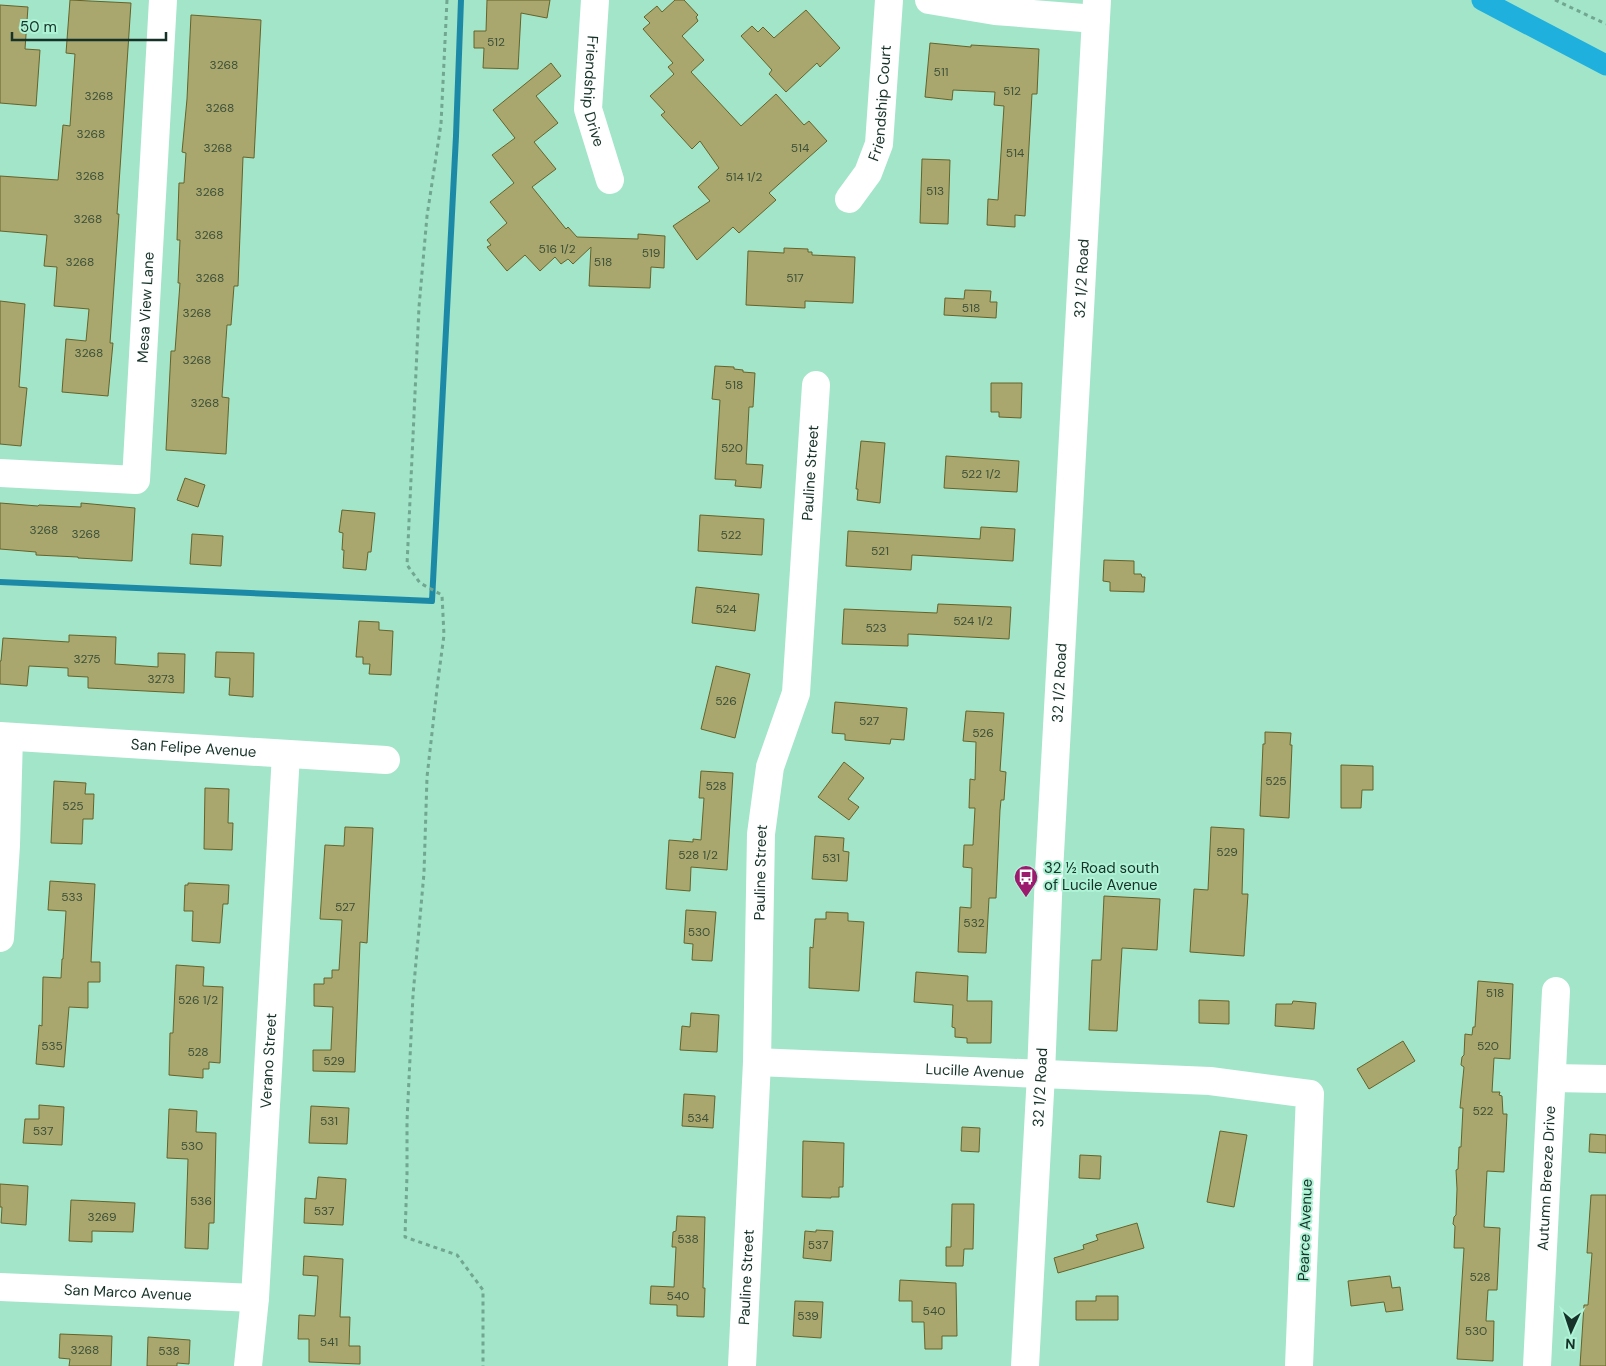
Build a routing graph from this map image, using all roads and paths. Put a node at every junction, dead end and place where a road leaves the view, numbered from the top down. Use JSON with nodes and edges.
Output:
{"nodes":[{"id":1,"x":163,"y":0,"type":"edge"},
{"id":2,"x":447,"y":0,"type":"edge"},
{"id":3,"x":595,"y":0,"type":"edge"},
{"id":4,"x":889,"y":0,"type":"edge"},
{"id":5,"x":929,"y":0,"type":"edge"},
{"id":6,"x":1555,"y":0,"type":"edge"},
{"id":7,"x":1096,"y":10,"type":"edge"},
{"id":8,"x":1606,"y":24,"type":"edge"},
{"id":9,"x":610,"y":180,"type":"dead end"},
{"id":10,"x":849,"y":199,"type":"dead end"},
{"id":11,"x":816,"y":385,"type":"dead end"},
{"id":12,"x":0,"y":473,"type":"edge"},
{"id":13,"x":4,"y":737,"type":"edge"},
{"id":14,"x":286,"y":754,"type":"junction"},
{"id":15,"x":386,"y":760,"type":"dead end"},
{"id":16,"x":0,"y":938,"type":"edge"},
{"id":17,"x":1556,"y":991,"type":"dead end"},
{"id":18,"x":757,"y":1062,"type":"junction"},
{"id":19,"x":1041,"y":1074,"type":"junction"},
{"id":20,"x":1552,"y":1078,"type":"junction"},
{"id":21,"x":1606,"y":1079,"type":"edge"},
{"id":22,"x":1310,"y":1094,"type":"joint"},
{"id":23,"x":0,"y":1287,"type":"edge"},
{"id":24,"x":255,"y":1298,"type":"junction"},
{"id":25,"x":248,"y":1366,"type":"edge"},
{"id":26,"x":483,"y":1366,"type":"edge"},
{"id":27,"x":742,"y":1366,"type":"edge"},
{"id":28,"x":1025,"y":1366,"type":"edge"},
{"id":29,"x":1299,"y":1366,"type":"edge"},
{"id":30,"x":1537,"y":1366,"type":"edge"}],
"edges":[{"from":1,"to":12,"type":"street","name":"Mesa View Lane"},
{"from":2,"to":26,"type":"path"},
{"from":3,"to":9,"type":"street","name":"Friendship Drive"},
{"from":4,"to":10,"type":"street","name":"Friendship Court"},
{"from":5,"to":7,"type":"street"},
{"from":6,"to":8,"type":"path"},
{"from":7,"to":19,"type":"street","name":"32 1/2 Road"},
{"from":11,"to":18,"type":"street","name":"Pauline Street"},
{"from":13,"to":14,"type":"street","name":"San Felipe Avenue"},
{"from":13,"to":16,"type":"street"},
{"from":14,"to":15,"type":"street","name":"San Felipe Avenue"},
{"from":14,"to":24,"type":"street","name":"Verano Street"},
{"from":17,"to":20,"type":"street","name":"Autumn Breeze Drive"},
{"from":18,"to":19,"type":"street","name":"Lucille Avenue"},
{"from":18,"to":27,"type":"street","name":"Pauline Street"},
{"from":19,"to":22,"type":"street","name":"Lucille Avenue"},
{"from":19,"to":28,"type":"street","name":"32 1/2 Road"},
{"from":20,"to":21,"type":"street"},
{"from":20,"to":30,"type":"street","name":"Autumn Breeze Drive"},
{"from":22,"to":29,"type":"street","name":"Pearce Avenue"},
{"from":23,"to":24,"type":"street","name":"San Marco Avenue"},
{"from":24,"to":25,"type":"street","name":"Verano Street"}]}
